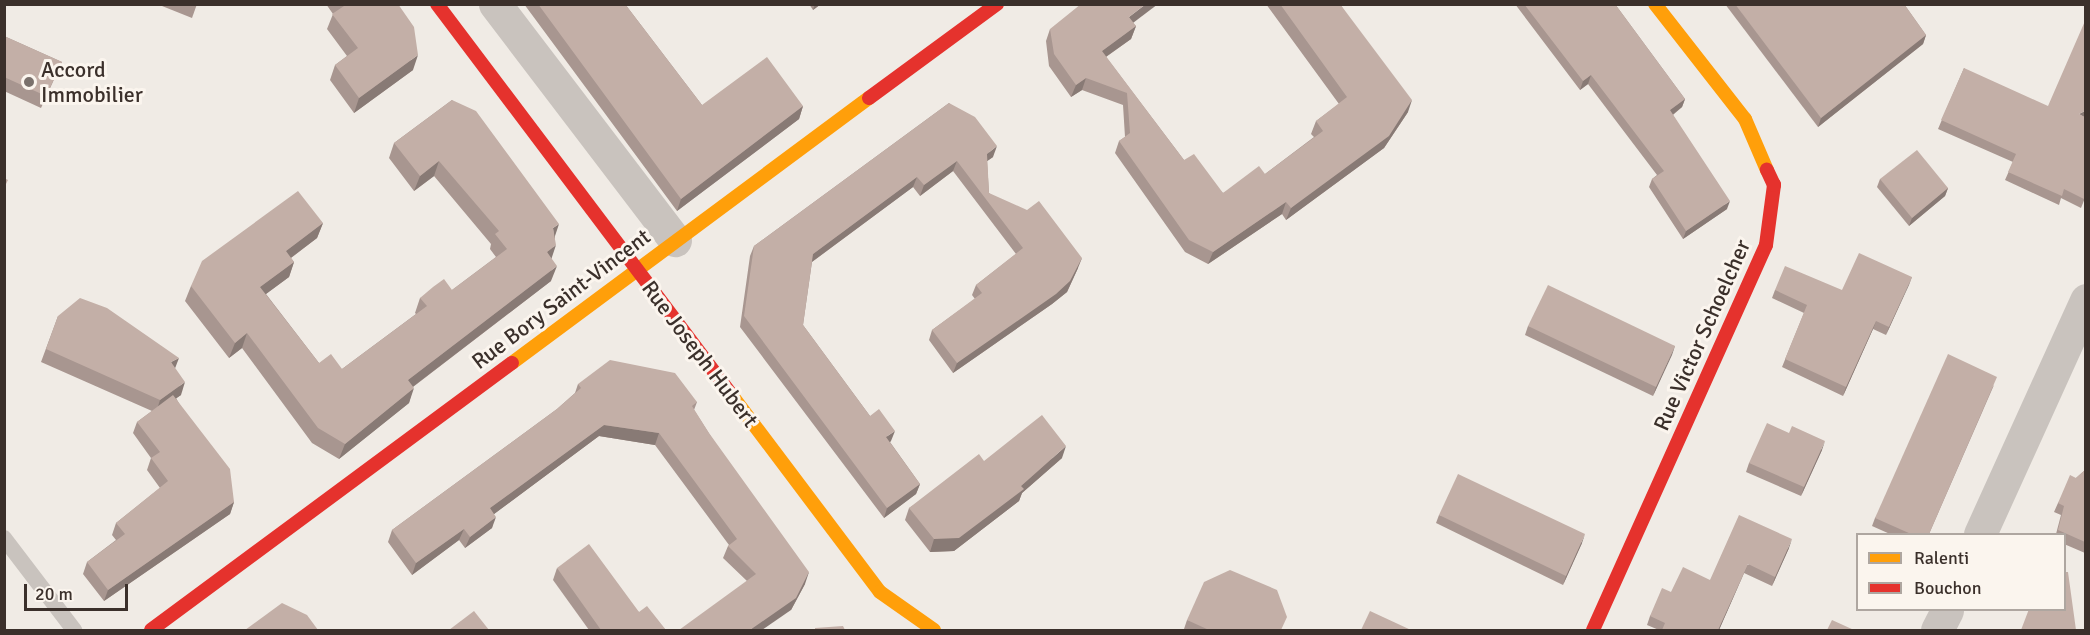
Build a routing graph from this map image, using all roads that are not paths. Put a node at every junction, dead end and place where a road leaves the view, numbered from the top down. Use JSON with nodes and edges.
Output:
{"nodes":[{"id":1,"x":437,"y":4,"type":"edge"},
{"id":2,"x":495,"y":4,"type":"edge"},
{"id":3,"x":997,"y":4,"type":"edge"},
{"id":4,"x":1655,"y":4,"type":"edge"},
{"id":5,"x":675,"y":240,"type":"junction"},
{"id":6,"x":638,"y":270,"type":"junction"},
{"id":7,"x":2082,"y":315,"type":"edge"},
{"id":8,"x":1980,"y":533,"type":"edge"},
{"id":9,"x":4,"y":538,"type":"edge"},
{"id":10,"x":1946,"y":611,"type":"edge"},
{"id":11,"x":74,"y":630,"type":"edge"},
{"id":12,"x":151,"y":630,"type":"edge"},
{"id":13,"x":934,"y":630,"type":"edge"},
{"id":14,"x":1593,"y":630,"type":"edge"},
{"id":15,"x":1937,"y":630,"type":"edge"}],
"edges":[{"from":1,"to":6,"type":"street","name":"Rue Joseph Hubert"},
{"from":2,"to":5,"type":"street"},
{"from":3,"to":5,"type":"street","name":"Rue Bory Saint-Vincent"},
{"from":4,"to":14,"type":"street","name":"Rue Victor Schoelcher"},
{"from":5,"to":6,"type":"street","name":"Rue Bory Saint-Vincent"},
{"from":6,"to":12,"type":"street","name":"Rue Bory Saint-Vincent"},
{"from":6,"to":13,"type":"street","name":"Rue Joseph Hubert"},
{"from":7,"to":8,"type":"street"},
{"from":9,"to":11,"type":"lane"},
{"from":10,"to":15,"type":"street"}]}
